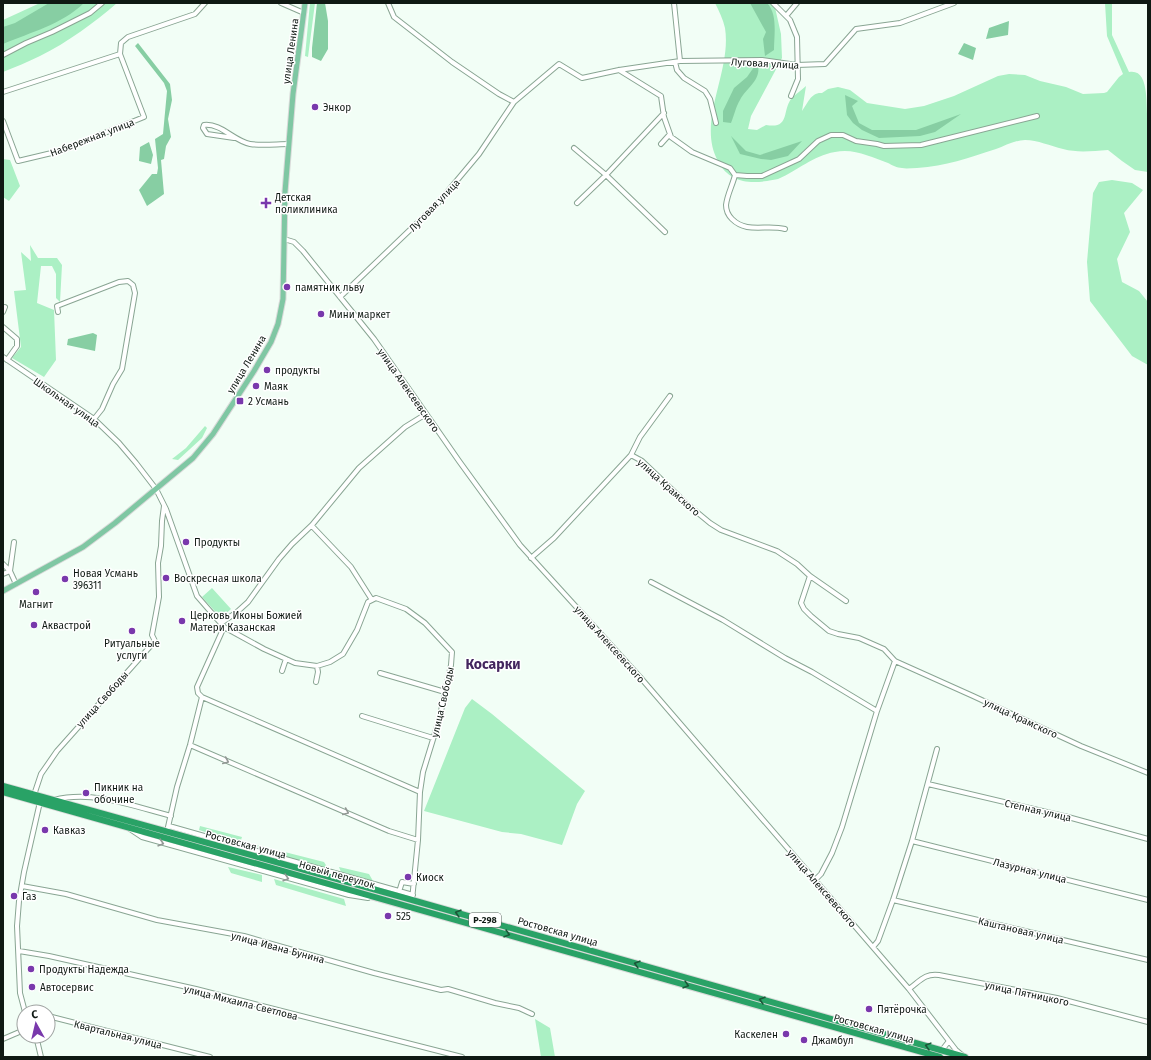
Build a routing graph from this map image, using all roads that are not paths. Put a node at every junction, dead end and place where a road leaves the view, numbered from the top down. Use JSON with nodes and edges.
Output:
{"nodes":[{"id":1,"x":102,"y":3,"type":"edge"},
{"id":2,"x":205,"y":3,"type":"edge"},
{"id":3,"x":281,"y":3,"type":"edge"},
{"id":4,"x":305,"y":3,"type":"edge"},
{"id":5,"x":388,"y":3,"type":"edge"},
{"id":6,"x":674,"y":3,"type":"edge"},
{"id":7,"x":773,"y":3,"type":"edge"},
{"id":8,"x":797,"y":3,"type":"edge"},
{"id":9,"x":952,"y":4,"type":"edge"},
{"id":10,"x":304,"y":13,"type":"junction"},
{"id":11,"x":786,"y":16,"type":"junction"},
{"id":12,"x":120,"y":54,"type":"junction"},
{"id":13,"x":3,"y":55,"type":"edge"},
{"id":14,"x":680,"y":61,"type":"junction"},
{"id":15,"x":675,"y":62,"type":"junction"},
{"id":16,"x":797,"y":65,"type":"junction"},
{"id":17,"x":619,"y":70,"type":"junction"},
{"id":18,"x":3,"y":92,"type":"edge"},
{"id":19,"x":791,"y":96,"type":"dead end"},
{"id":20,"x":514,"y":102,"type":"junction"},
{"id":21,"x":664,"y":113,"type":"junction"},
{"id":22,"x":1037,"y":116,"type":"dead end"},
{"id":23,"x":3,"y":121,"type":"edge"},
{"id":24,"x":716,"y":123,"type":"dead end"},
{"id":25,"x":670,"y":134,"type":"junction"},
{"id":26,"x":234,"y":138,"type":"junction"},
{"id":27,"x":289,"y":144,"type":"junction"},
{"id":28,"x":661,"y":144,"type":"dead end"},
{"id":29,"x":574,"y":148,"type":"dead end"},
{"id":30,"x":606,"y":175,"type":"junction"},
{"id":31,"x":735,"y":175,"type":"junction"},
{"id":32,"x":577,"y":203,"type":"dead end"},
{"id":33,"x":785,"y":229,"type":"dead end"},
{"id":34,"x":665,"y":232,"type":"dead end"},
{"id":35,"x":284,"y":239,"type":"junction"},
{"id":36,"x":340,"y":297,"type":"junction"},
{"id":37,"x":58,"y":312,"type":"dead end"},
{"id":38,"x":3,"y":327,"type":"edge"},
{"id":39,"x":5,"y":359,"type":"edge"},
{"id":40,"x":670,"y":396,"type":"dead end"},
{"id":41,"x":426,"y":414,"type":"junction"},
{"id":42,"x":94,"y":419,"type":"junction"},
{"id":43,"x":632,"y":455,"type":"junction"},
{"id":44,"x":156,"y":489,"type":"junction"},
{"id":45,"x":165,"y":506,"type":"junction"},
{"id":46,"x":312,"y":526,"type":"junction"},
{"id":47,"x":14,"y":542,"type":"dead end"},
{"id":48,"x":532,"y":558,"type":"junction"},
{"id":49,"x":3,"y":564,"type":"edge"},
{"id":50,"x":10,"y":571,"type":"junction"},
{"id":51,"x":3,"y":574,"type":"edge"},
{"id":52,"x":810,"y":576,"type":"junction"},
{"id":53,"x":651,"y":582,"type":"dead end"},
{"id":54,"x":16,"y":584,"type":"junction"},
{"id":55,"x":3,"y":591,"type":"edge"},
{"id":56,"x":372,"y":600,"type":"junction"},
{"id":57,"x":846,"y":601,"type":"dead end"},
{"id":58,"x":222,"y":625,"type":"junction"},
{"id":59,"x":286,"y":659,"type":"junction"},
{"id":60,"x":895,"y":661,"type":"junction"},
{"id":61,"x":317,"y":666,"type":"junction"},
{"id":62,"x":282,"y":671,"type":"dead end"},
{"id":63,"x":380,"y":673,"type":"dead end"},
{"id":64,"x":316,"y":682,"type":"dead end"},
{"id":65,"x":445,"y":692,"type":"junction"},
{"id":66,"x":202,"y":698,"type":"junction"},
{"id":67,"x":877,"y":712,"type":"junction"},
{"id":68,"x":362,"y":716,"type":"dead end"},
{"id":69,"x":433,"y":738,"type":"junction"},
{"id":70,"x":190,"y":746,"type":"junction"},
{"id":71,"x":937,"y":749,"type":"dead end"},
{"id":72,"x":1148,"y":773,"type":"edge"},
{"id":73,"x":928,"y":784,"type":"junction"},
{"id":74,"x":3,"y":786,"type":"edge"},
{"id":75,"x":3,"y":792,"type":"edge"},
{"id":76,"x":420,"y":792,"type":"junction"},
{"id":77,"x":34,"y":795,"type":"junction"},
{"id":78,"x":52,"y":800,"type":"junction"},
{"id":79,"x":40,"y":802,"type":"junction"},
{"id":80,"x":170,"y":816,"type":"junction"},
{"id":81,"x":169,"y":826,"type":"junction"},
{"id":82,"x":167,"y":832,"type":"junction"},
{"id":83,"x":1148,"y":839,"type":"edge"},
{"id":84,"x":418,"y":840,"type":"junction"},
{"id":85,"x":912,"y":841,"type":"junction"},
{"id":86,"x":815,"y":880,"type":"junction"},
{"id":87,"x":414,"y":884,"type":"junction"},
{"id":88,"x":22,"y":886,"type":"junction"},
{"id":89,"x":399,"y":892,"type":"junction"},
{"id":90,"x":413,"y":897,"type":"junction"},
{"id":91,"x":893,"y":900,"type":"junction"},
{"id":92,"x":1148,"y":900,"type":"edge"},
{"id":93,"x":411,"y":907,"type":"junction"},
{"id":94,"x":873,"y":947,"type":"junction"},
{"id":95,"x":19,"y":951,"type":"junction"},
{"id":96,"x":1148,"y":960,"type":"edge"},
{"id":97,"x":909,"y":989,"type":"junction"},
{"id":98,"x":23,"y":1004,"type":"edge"},
{"id":99,"x":532,"y":1014,"type":"dead end"},
{"id":100,"x":56,"y":1018,"type":"edge"},
{"id":101,"x":1148,"y":1022,"type":"edge"},
{"id":102,"x":16,"y":1033,"type":"edge"},
{"id":103,"x":3,"y":1039,"type":"edge"},
{"id":104,"x":949,"y":1041,"type":"junction"},
{"id":105,"x":38,"y":1044,"type":"edge"},
{"id":106,"x":942,"y":1050,"type":"junction"},
{"id":107,"x":41,"y":1057,"type":"edge"},
{"id":108,"x":210,"y":1057,"type":"edge"},
{"id":109,"x":462,"y":1057,"type":"edge"},
{"id":110,"x":940,"y":1057,"type":"edge"},
{"id":111,"x":964,"y":1057,"type":"edge"}],
"edges":[{"from":1,"to":13,"type":"street"},
{"from":2,"to":12,"type":"street"},
{"from":3,"to":10,"type":"street"},
{"from":4,"to":10,"type":"main road","name":"улица Ленина"},
{"from":5,"to":20,"type":"street"},
{"from":6,"to":14,"type":"street"},
{"from":7,"to":11,"type":"street"},
{"from":8,"to":11,"type":"street"},
{"from":9,"to":16,"type":"street","name":"Луговая улица"},
{"from":10,"to":27,"type":"main road","name":"улица Ленина"},
{"from":11,"to":16,"type":"street"},
{"from":12,"to":18,"type":"street"},
{"from":12,"to":23,"type":"street","name":"Набережная улица"},
{"from":14,"to":15,"type":"street","name":"Луговая улица"},
{"from":14,"to":16,"type":"street","name":"Луговая улица"},
{"from":15,"to":17,"type":"street","name":"Луговая улица"},
{"from":15,"to":24,"type":"street"},
{"from":16,"to":19,"type":"street"},
{"from":17,"to":20,"type":"street","name":"Луговая улица"},
{"from":17,"to":21,"type":"street"},
{"from":20,"to":36,"type":"street","name":"Луговая улица"},
{"from":21,"to":25,"type":"street"},
{"from":21,"to":30,"type":"street"},
{"from":22,"to":31,"type":"street"},
{"from":25,"to":28,"type":"street"},
{"from":25,"to":31,"type":"street"},
{"from":26,"to":26,"type":"street"},
{"from":26,"to":27,"type":"street"},
{"from":27,"to":35,"type":"main road","name":"улица Ленина"},
{"from":29,"to":30,"type":"street"},
{"from":30,"to":32,"type":"street"},
{"from":30,"to":34,"type":"street"},
{"from":31,"to":33,"type":"street"},
{"from":35,"to":36,"type":"street","name":"улица Алексеевского"},
{"from":35,"to":44,"type":"main road","name":"улица Ленина"},
{"from":36,"to":41,"type":"street","name":"улица Алексеевского"},
{"from":37,"to":42,"type":"street"},
{"from":38,"to":39,"type":"street"},
{"from":39,"to":42,"type":"street","name":"Школьная улица"},
{"from":40,"to":43,"type":"street"},
{"from":41,"to":46,"type":"street"},
{"from":41,"to":48,"type":"street","name":"улица Алексеевского"},
{"from":42,"to":44,"type":"street","name":"Школьная улица"},
{"from":43,"to":48,"type":"street","name":"улица Крамского"},
{"from":43,"to":52,"type":"street","name":"улица Крамского"},
{"from":44,"to":45,"type":"street"},
{"from":44,"to":54,"type":"main road","name":"улица Ленина"},
{"from":45,"to":58,"type":"street"},
{"from":45,"to":77,"type":"street","name":"улица Свободы"},
{"from":46,"to":56,"type":"street"},
{"from":46,"to":58,"type":"street"},
{"from":47,"to":50,"type":"street"},
{"from":48,"to":86,"type":"street","name":"улица Алексеевского"},
{"from":49,"to":50,"type":"street"},
{"from":50,"to":51,"type":"street"},
{"from":50,"to":54,"type":"street"},
{"from":52,"to":57,"type":"street"},
{"from":52,"to":60,"type":"street","name":"улица Крамского"},
{"from":53,"to":67,"type":"street"},
{"from":54,"to":55,"type":"main road","name":"улица Ленина"},
{"from":56,"to":61,"type":"street"},
{"from":56,"to":65,"type":"street","name":"улица Свободы"},
{"from":58,"to":59,"type":"street"},
{"from":58,"to":66,"type":"street"},
{"from":59,"to":61,"type":"street"},
{"from":59,"to":62,"type":"street"},
{"from":60,"to":67,"type":"street"},
{"from":60,"to":72,"type":"street","name":"улица Крамского"},
{"from":61,"to":64,"type":"street"},
{"from":63,"to":65,"type":"street"},
{"from":65,"to":69,"type":"street","name":"улица Свободы"},
{"from":66,"to":70,"type":"street"},
{"from":66,"to":76,"type":"street"},
{"from":67,"to":86,"type":"street"},
{"from":68,"to":69,"type":"street"},
{"from":69,"to":76,"type":"street","name":"улица Свободы"},
{"from":70,"to":80,"type":"street"},
{"from":70,"to":84,"type":"street","one_way":true},
{"from":71,"to":73,"type":"street"},
{"from":73,"to":83,"type":"street","name":"Степная улица"},
{"from":73,"to":85,"type":"street"},
{"from":74,"to":77,"type":"highway","name":"Ростовская улица","number":"Р-298"},
{"from":75,"to":79,"type":"highway","name":"Ростовская улица","number":"Р-298"},
{"from":76,"to":84,"type":"street","name":"улица Свободы"},
{"from":77,"to":78,"type":"highway","name":"Ростовская улица","number":"Р-298"},
{"from":78,"to":80,"type":"street","name":"Ростовская улица"},
{"from":78,"to":82,"type":"highway","name":"Ростовская улица","number":"Р-298"},
{"from":79,"to":88,"type":"street"},
{"from":79,"to":93,"type":"highway","name":"Ростовская улица","number":"Р-298","one_way":true},
{"from":80,"to":81,"type":"street"},
{"from":81,"to":82,"type":"street"},
{"from":81,"to":89,"type":"street","name":"Новый переулок"},
{"from":82,"to":90,"type":"highway","name":"Ростовская улица","number":"Р-298"},
{"from":84,"to":87,"type":"street","name":"улица Свободы"},
{"from":85,"to":91,"type":"street"},
{"from":85,"to":92,"type":"street","name":"Лазурная улица"},
{"from":86,"to":94,"type":"street","name":"улица Алексеевского"},
{"from":87,"to":89,"type":"street"},
{"from":87,"to":90,"type":"street","name":"улица Свободы"},
{"from":88,"to":95,"type":"street"},
{"from":88,"to":99,"type":"street","name":"улица Ивана Бунина"},
{"from":89,"to":90,"type":"street","name":"Новый переулок"},
{"from":90,"to":93,"type":"highway"},
{"from":106,"to":90,"type":"highway","name":"Ростовская улица","number":"Р-298","one_way":true},
{"from":91,"to":94,"type":"street"},
{"from":91,"to":96,"type":"street","name":"Каштановая улица"},
{"from":93,"to":110,"type":"highway","name":"Ростовская улица","number":"Р-298","one_way":true},
{"from":94,"to":97,"type":"street","name":"улица Алексеевского"},
{"from":95,"to":98,"type":"street"},
{"from":95,"to":109,"type":"street","name":"улица Михаила Светлова"},
{"from":97,"to":101,"type":"street","name":"улица Пятницкого"},
{"from":97,"to":104,"type":"street","name":"улица Алексеевского"},
{"from":100,"to":108,"type":"street","name":"Квартальная улица"},
{"from":102,"to":103,"type":"street"},
{"from":104,"to":106,"type":"street"},
{"from":104,"to":111,"type":"street","name":"улица Алексеевского"},
{"from":105,"to":107,"type":"street"},
{"from":106,"to":111,"type":"highway","name":"Ростовская улица","number":"Р-298"}]}
